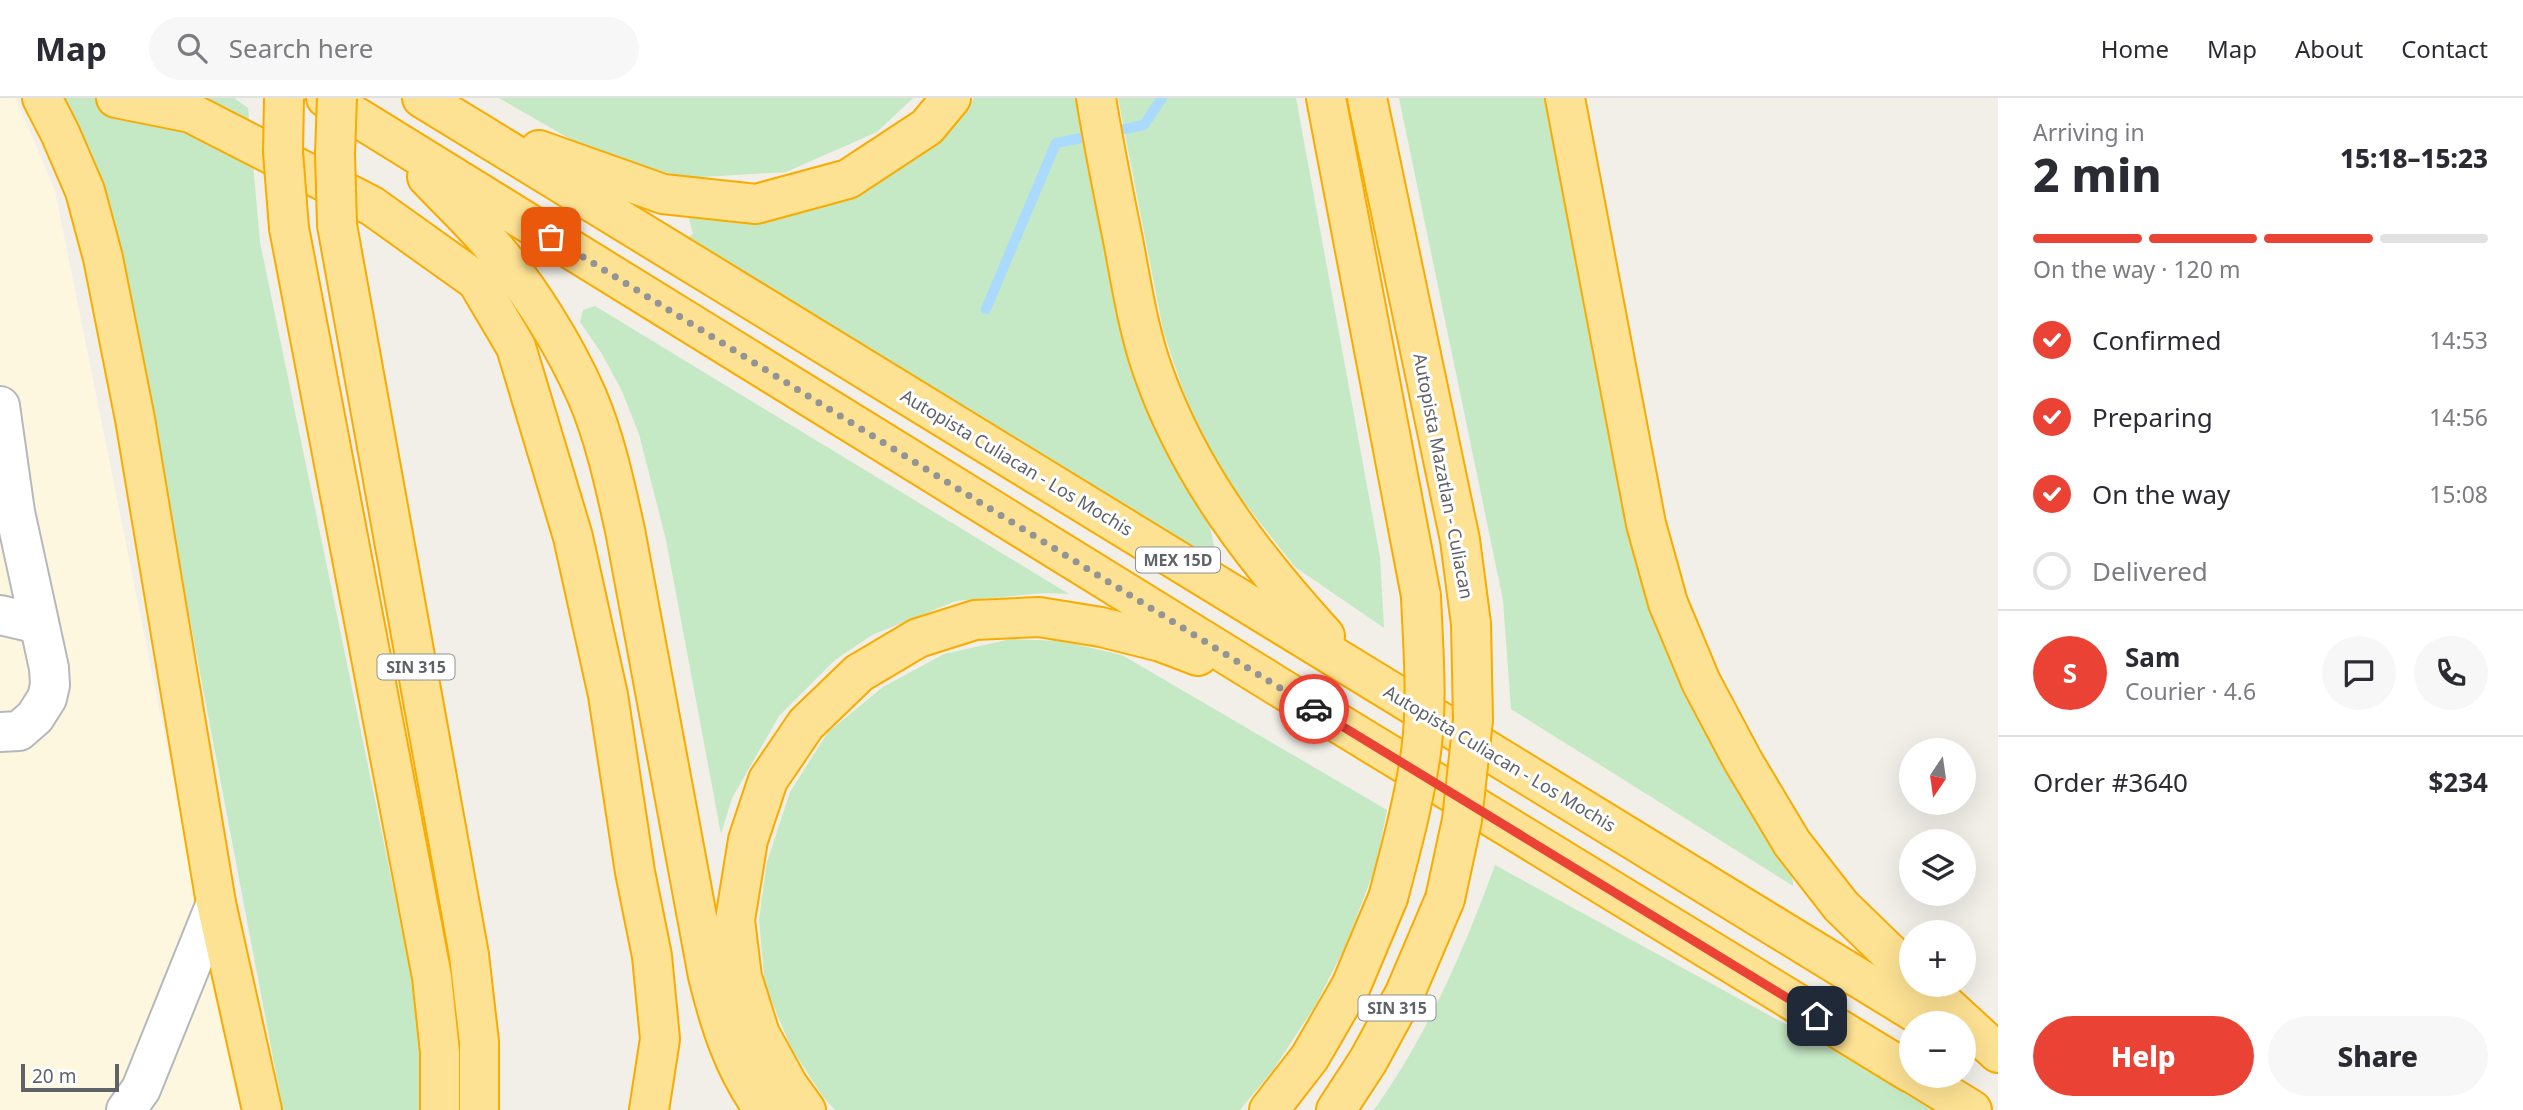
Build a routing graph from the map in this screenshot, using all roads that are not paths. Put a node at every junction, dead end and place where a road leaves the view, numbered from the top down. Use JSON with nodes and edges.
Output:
{"nodes":[{"id":1,"x":42,"y":98,"type":"edge"},
{"id":2,"x":116,"y":98,"type":"edge"},
{"id":3,"x":285,"y":98,"type":"edge"},
{"id":4,"x":326,"y":98,"type":"edge"},
{"id":5,"x":337,"y":98,"type":"edge"},
{"id":6,"x":423,"y":98,"type":"edge"},
{"id":7,"x":951,"y":98,"type":"edge"},
{"id":8,"x":1096,"y":98,"type":"edge"},
{"id":9,"x":1325,"y":98,"type":"edge"},
{"id":10,"x":1367,"y":98,"type":"edge"},
{"id":11,"x":1565,"y":98,"type":"edge"},
{"id":12,"x":386,"y":136,"type":"junction"},
{"id":13,"x":0,"y":406,"type":"edge"},
{"id":14,"x":8,"y":511,"type":"edge"},
{"id":15,"x":0,"y":615,"type":"edge"},
{"id":16,"x":39,"y":624,"type":"junction"},
{"id":17,"x":1357,"y":671,"type":"junction"},
{"id":18,"x":1279,"y":687,"type":"junction"},
{"id":19,"x":0,"y":732,"type":"edge"},
{"id":20,"x":216,"y":903,"type":"junction"},
{"id":21,"x":1899,"y":963,"type":"edge"},
{"id":22,"x":1937,"y":997,"type":"edge"},
{"id":23,"x":1913,"y":1011,"type":"edge"},
{"id":24,"x":1976,"y":1049,"type":"edge"},
{"id":25,"x":1998,"y":1054,"type":"edge"},
{"id":26,"x":1998,"y":1063,"type":"edge"},
{"id":27,"x":1899,"y":1066,"type":"edge"},
{"id":28,"x":1936,"y":1088,"type":"edge"},
{"id":29,"x":1336,"y":1106,"type":"edge"},
{"id":30,"x":126,"y":1110,"type":"edge"},
{"id":31,"x":262,"y":1110,"type":"edge"},
{"id":32,"x":440,"y":1110,"type":"edge"},
{"id":33,"x":479,"y":1110,"type":"edge"},
{"id":34,"x":649,"y":1110,"type":"edge"},
{"id":35,"x":764,"y":1110,"type":"edge"},
{"id":36,"x":806,"y":1110,"type":"edge"},
{"id":37,"x":1269,"y":1110,"type":"edge"},
{"id":38,"x":1972,"y":1110,"type":"edge"}],
"edges":[{"from":1,"to":20,"type":"highway"},
{"from":2,"to":34,"type":"highway"},
{"from":3,"to":32,"type":"highway","number":"SIN 315","bridge":true},
{"from":4,"to":12,"type":"highway","number":"MEX 15D"},
{"from":5,"to":33,"type":"highway","number":"SIN 315","bridge":true},
{"from":6,"to":7,"type":"highway"},
{"from":6,"to":17,"type":"highway","name":"Autopista Culiacan - Los Mochis","number":"MEX 15D"},
{"from":8,"to":17,"type":"highway"},
{"from":9,"to":37,"type":"highway","bridge":true},
{"from":10,"to":29,"type":"highway","name":"Autopista Mazatlan - Culiacan","number":"SIN 315","bridge":true},
{"from":11,"to":21,"type":"highway"},
{"from":12,"to":18,"type":"highway","number":"MEX 15D"},
{"from":12,"to":35,"type":"highway"},
{"from":13,"to":14,"type":"lane"},
{"from":14,"to":16,"type":"lane"},
{"from":15,"to":16,"type":"lane"},
{"from":16,"to":19,"type":"lane"},
{"from":17,"to":23,"type":"highway","name":"Autopista Culiacan - Los Mochis","number":"MEX 15D"},
{"from":18,"to":27,"type":"highway","number":"MEX 15D"},
{"from":18,"to":36,"type":"highway","number":"MEX 15D"},
{"from":20,"to":30,"type":"lane"},
{"from":20,"to":31,"type":"highway"},
{"from":22,"to":25,"type":"highway"},
{"from":24,"to":26,"type":"highway"},
{"from":28,"to":38,"type":"highway"}]}
